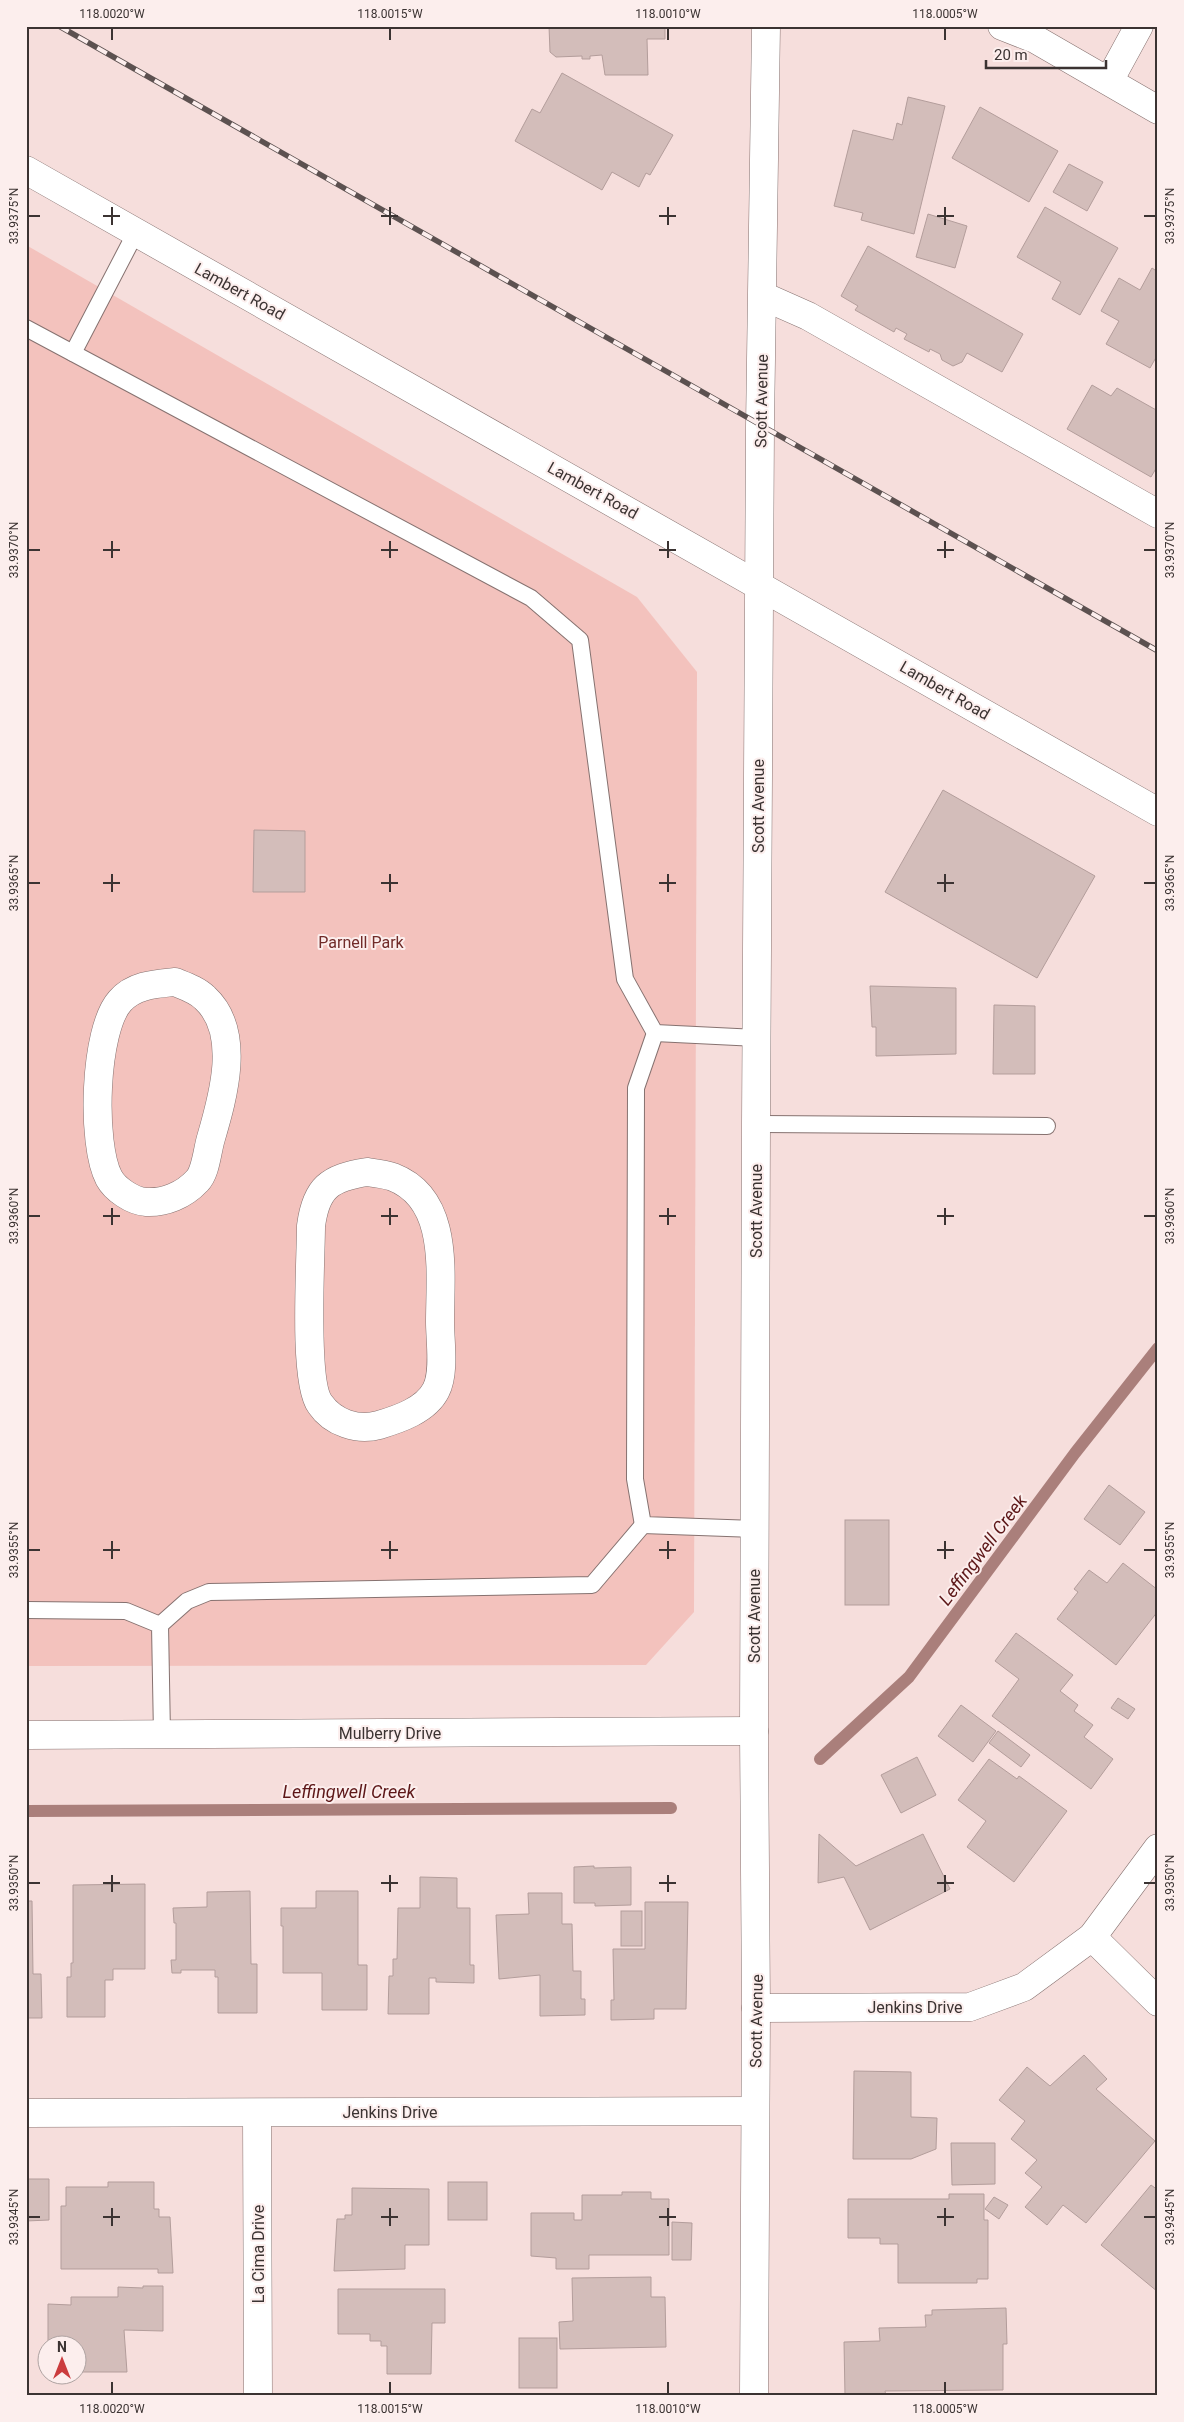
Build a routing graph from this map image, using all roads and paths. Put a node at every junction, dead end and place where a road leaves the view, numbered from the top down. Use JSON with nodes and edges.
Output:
{"nodes":[{"id":1,"x":766,"y":26,"type":"edge"},
{"id":2,"x":1002,"y":26,"type":"edge"},
{"id":3,"x":1139,"y":26,"type":"edge"},
{"id":4,"x":1109,"y":82,"type":"junction"},
{"id":5,"x":1158,"y":110,"type":"edge"},
{"id":6,"x":26,"y":170,"type":"edge"},
{"id":7,"x":136,"y":232,"type":"junction"},
{"id":8,"x":763,"y":296,"type":"junction"},
{"id":9,"x":26,"y":328,"type":"edge"},
{"id":10,"x":73,"y":353,"type":"junction"},
{"id":11,"x":1158,"y":514,"type":"edge"},
{"id":12,"x":759,"y":584,"type":"junction"},
{"id":13,"x":1158,"y":812,"type":"edge"},
{"id":14,"x":215,"y":1010,"type":"joint"},
{"id":15,"x":655,"y":1033,"type":"junction"},
{"id":16,"x":757,"y":1038,"type":"junction"},
{"id":17,"x":756,"y":1124,"type":"junction"},
{"id":18,"x":1047,"y":1126,"type":"dead end"},
{"id":19,"x":310,"y":1274,"type":"joint"},
{"id":20,"x":643,"y":1525,"type":"junction"},
{"id":21,"x":755,"y":1529,"type":"junction"},
{"id":22,"x":26,"y":1610,"type":"edge"},
{"id":23,"x":160,"y":1625,"type":"junction"},
{"id":24,"x":754,"y":1731,"type":"junction"},
{"id":25,"x":26,"y":1735,"type":"edge"},
{"id":26,"x":162,"y":1735,"type":"junction"},
{"id":27,"x":1158,"y":1848,"type":"edge"},
{"id":28,"x":1092,"y":1937,"type":"junction"},
{"id":29,"x":1158,"y":2002,"type":"edge"},
{"id":30,"x":756,"y":2008,"type":"junction"},
{"id":31,"x":754,"y":2112,"type":"junction"},
{"id":32,"x":26,"y":2113,"type":"edge"},
{"id":33,"x":257,"y":2113,"type":"junction"},
{"id":34,"x":258,"y":2396,"type":"edge"},
{"id":35,"x":754,"y":2396,"type":"edge"}],
"edges":[{"from":1,"to":8,"type":"street","name":"Scott Avenue"},
{"from":2,"to":4,"type":"street"},
{"from":3,"to":4,"type":"street"},
{"from":4,"to":5,"type":"street"},
{"from":6,"to":7,"type":"street","name":"Lambert Road"},
{"from":7,"to":10,"type":"lane"},
{"from":7,"to":12,"type":"street","name":"Lambert Road"},
{"from":8,"to":11,"type":"street"},
{"from":8,"to":12,"type":"street","name":"Scott Avenue"},
{"from":9,"to":10,"type":"lane"},
{"from":10,"to":15,"type":"lane"},
{"from":12,"to":13,"type":"street","name":"Lambert Road"},
{"from":12,"to":16,"type":"street","name":"Scott Avenue"},
{"from":14,"to":14,"type":"street"},
{"from":15,"to":16,"type":"lane"},
{"from":15,"to":20,"type":"lane"},
{"from":16,"to":17,"type":"street","name":"Scott Avenue"},
{"from":17,"to":18,"type":"lane"},
{"from":17,"to":21,"type":"street","name":"Scott Avenue"},
{"from":19,"to":19,"type":"street"},
{"from":20,"to":21,"type":"lane"},
{"from":20,"to":23,"type":"lane"},
{"from":21,"to":24,"type":"street","name":"Scott Avenue"},
{"from":22,"to":23,"type":"lane"},
{"from":23,"to":26,"type":"lane"},
{"from":24,"to":26,"type":"street","name":"Mulberry Drive"},
{"from":24,"to":30,"type":"street","name":"Scott Avenue"},
{"from":25,"to":26,"type":"street","name":"Mulberry Drive"},
{"from":27,"to":28,"type":"street","name":"Jenkins Drive"},
{"from":28,"to":29,"type":"street"},
{"from":28,"to":30,"type":"street","name":"Jenkins Drive"},
{"from":30,"to":31,"type":"street","name":"Scott Avenue"},
{"from":31,"to":33,"type":"street","name":"Jenkins Drive"},
{"from":31,"to":35,"type":"street","name":"Scott Avenue"},
{"from":32,"to":33,"type":"street","name":"Jenkins Drive"},
{"from":33,"to":34,"type":"street","name":"La Cima Drive"}]}
